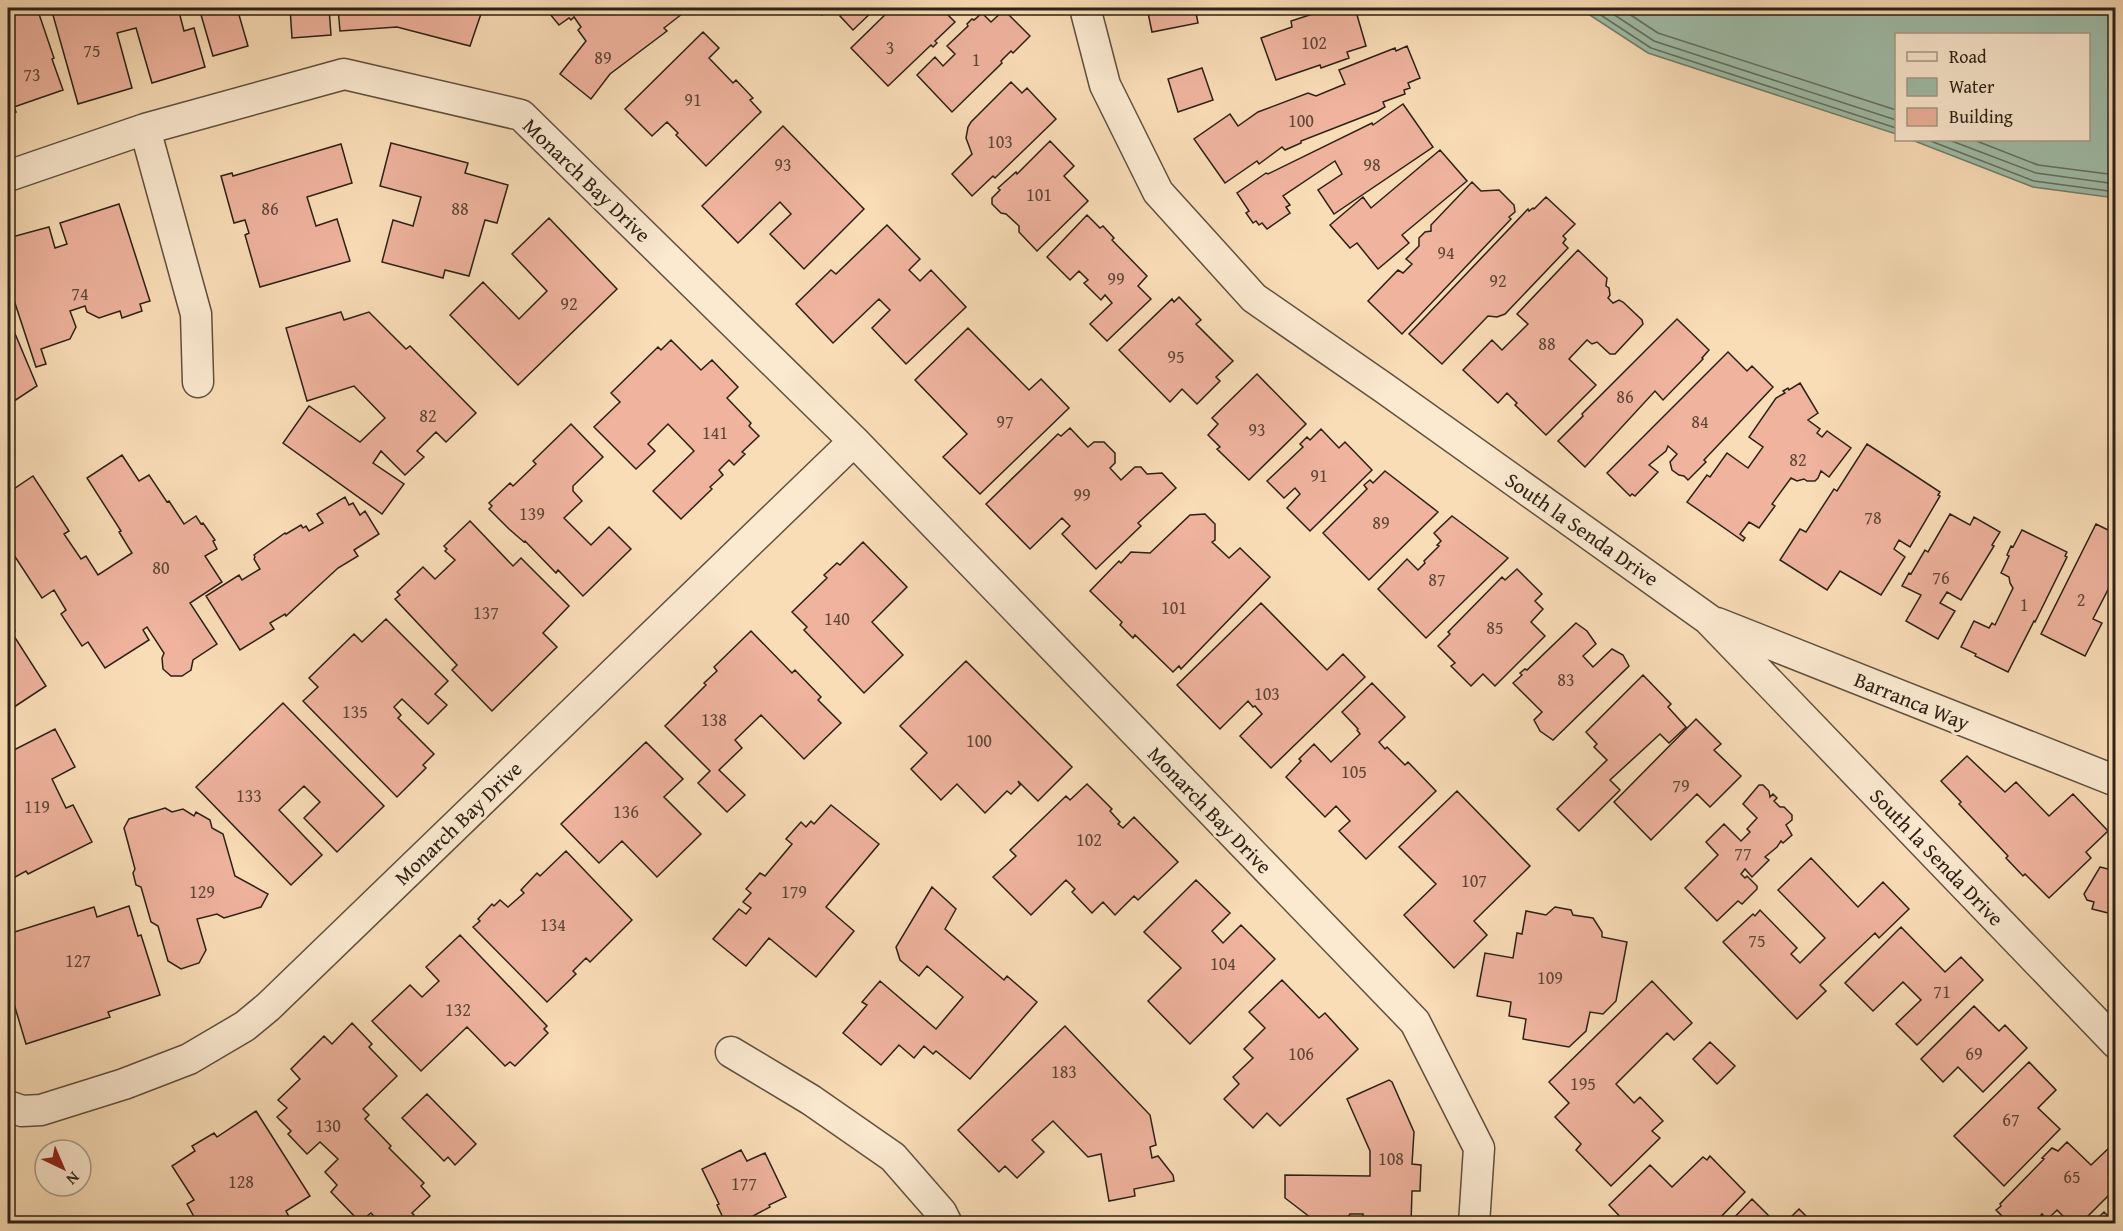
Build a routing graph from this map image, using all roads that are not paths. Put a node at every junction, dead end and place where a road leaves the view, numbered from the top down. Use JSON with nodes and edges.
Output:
{"nodes":[{"id":1,"x":1086,"y":8,"type":"edge"},
{"id":2,"x":145,"y":129,"type":"junction"},
{"id":3,"x":8,"y":176,"type":"edge"},
{"id":4,"x":198,"y":382,"type":"dead end"},
{"id":5,"x":854,"y":441,"type":"junction"},
{"id":6,"x":1708,"y":619,"type":"junction"},
{"id":7,"x":2115,"y":781,"type":"edge"},
{"id":8,"x":2115,"y":1043,"type":"edge"},
{"id":9,"x":730,"y":1052,"type":"dead end"},
{"id":10,"x":8,"y":1106,"type":"edge"},
{"id":11,"x":946,"y":1224,"type":"edge"},
{"id":12,"x":1474,"y":1224,"type":"edge"}],
"edges":[{"from":1,"to":6,"type":"street","name":"South la Senda Drive"},
{"from":2,"to":3,"type":"street","name":"Monarch Bay Drive"},
{"from":2,"to":4,"type":"street"},
{"from":2,"to":5,"type":"street","name":"Monarch Bay Drive"},
{"from":5,"to":10,"type":"street","name":"Monarch Bay Drive"},
{"from":5,"to":12,"type":"street","name":"Monarch Bay Drive"},
{"from":6,"to":7,"type":"street","name":"Barranca Way"},
{"from":6,"to":8,"type":"street","name":"South la Senda Drive"},
{"from":9,"to":11,"type":"street"}]}
